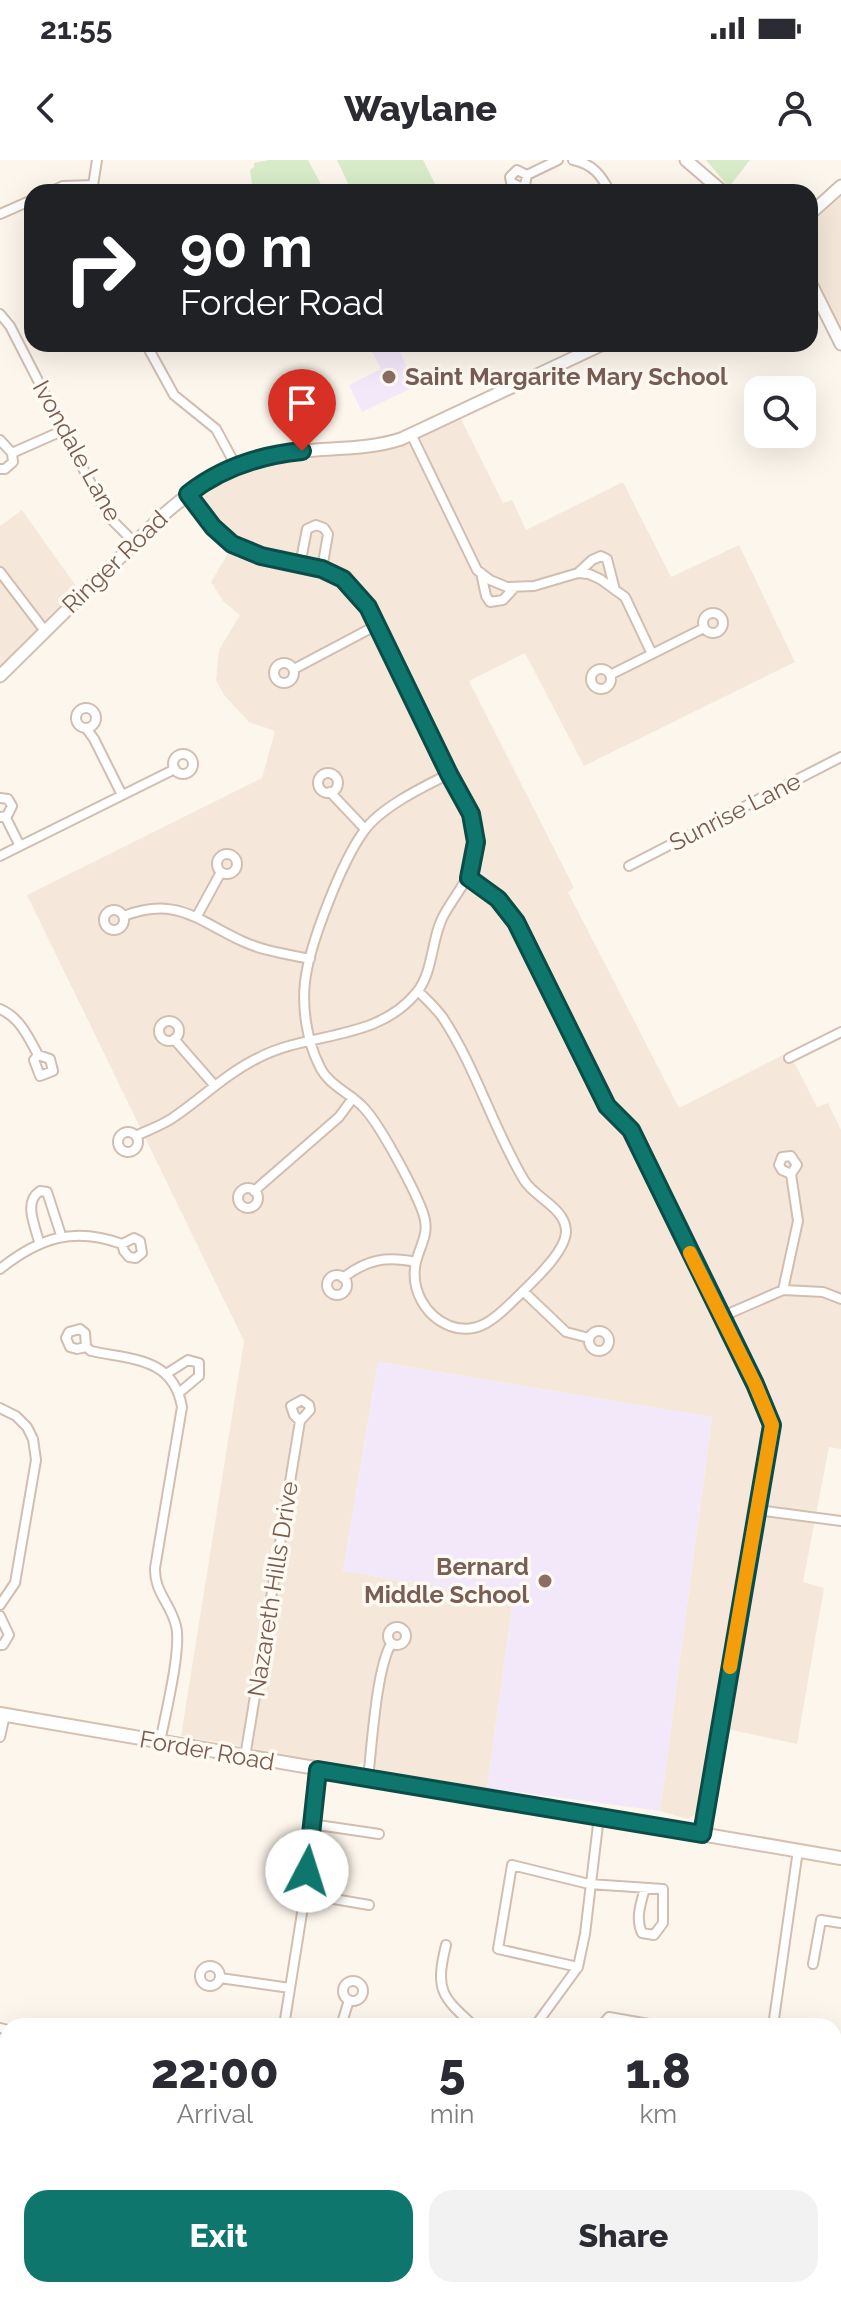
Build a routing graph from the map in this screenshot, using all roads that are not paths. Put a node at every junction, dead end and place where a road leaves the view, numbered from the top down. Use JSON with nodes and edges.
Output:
{"nodes":[{"id":1,"x":97,"y":160,"type":"edge"},
{"id":2,"x":558,"y":160,"type":"edge"},
{"id":3,"x":573,"y":160,"type":"edge"},
{"id":4,"x":686,"y":160,"type":"edge"},
{"id":5,"x":591,"y":163,"type":"edge"},
{"id":6,"x":527,"y":175,"type":"dead end"},
{"id":7,"x":94,"y":184,"type":"edge"},
{"id":8,"x":606,"y":184,"type":"edge"},
{"id":9,"x":714,"y":184,"type":"edge"},
{"id":10,"x":841,"y":186,"type":"edge"},
{"id":11,"x":24,"y":204,"type":"edge"},
{"id":12,"x":818,"y":207,"type":"edge"},
{"id":13,"x":0,"y":214,"type":"edge"},
{"id":14,"x":818,"y":298,"type":"edge"},
{"id":15,"x":0,"y":314,"type":"edge"},
{"id":16,"x":841,"y":344,"type":"edge"},
{"id":17,"x":150,"y":352,"type":"edge"},
{"id":18,"x":586,"y":352,"type":"edge"},
{"id":19,"x":64,"y":430,"type":"junction"},
{"id":20,"x":411,"y":434,"type":"junction"},
{"id":21,"x":0,"y":440,"type":"edge"},
{"id":22,"x":12,"y":453,"type":"junction"},
{"id":23,"x":236,"y":466,"type":"junction"},
{"id":24,"x":0,"y":469,"type":"edge"},
{"id":25,"x":188,"y":494,"type":"junction"},
{"id":26,"x":135,"y":543,"type":"junction"},
{"id":27,"x":300,"y":565,"type":"junction"},
{"id":28,"x":322,"y":569,"type":"junction"},
{"id":29,"x":0,"y":572,"type":"edge"},
{"id":30,"x":481,"y":573,"type":"junction"},
{"id":31,"x":578,"y":573,"type":"junction"},
{"id":32,"x":515,"y":587,"type":"junction"},
{"id":33,"x":615,"y":590,"type":"junction"},
{"id":34,"x":377,"y":625,"type":"junction"},
{"id":35,"x":704,"y":628,"type":"dead end"},
{"id":36,"x":45,"y":631,"type":"junction"},
{"id":37,"x":652,"y":654,"type":"junction"},
{"id":38,"x":294,"y":669,"type":"dead end"},
{"id":39,"x":610,"y":675,"type":"dead end"},
{"id":40,"x":0,"y":676,"type":"edge"},
{"id":41,"x":86,"y":728,"type":"dead end"},
{"id":42,"x":841,"y":757,"type":"edge"},
{"id":43,"x":175,"y":769,"type":"dead end"},
{"id":44,"x":449,"y":774,"type":"junction"},
{"id":45,"x":330,"y":792,"type":"dead end"},
{"id":46,"x":122,"y":795,"type":"junction"},
{"id":47,"x":0,"y":798,"type":"edge"},
{"id":48,"x":3,"y":817,"type":"edge"},
{"id":49,"x":365,"y":829,"type":"junction"},
{"id":50,"x":20,"y":846,"type":"junction"},
{"id":51,"x":0,"y":856,"type":"edge"},
{"id":52,"x":629,"y":866,"type":"dead end"},
{"id":53,"x":221,"y":872,"type":"dead end"},
{"id":54,"x":469,"y":878,"type":"junction"},
{"id":55,"x":124,"y":916,"type":"dead end"},
{"id":56,"x":197,"y":916,"type":"junction"},
{"id":57,"x":310,"y":959,"type":"junction"},
{"id":58,"x":418,"y":991,"type":"junction"},
{"id":59,"x":0,"y":1009,"type":"edge"},
{"id":60,"x":841,"y":1032,"type":"edge"},
{"id":61,"x":174,"y":1039,"type":"dead end"},
{"id":62,"x":310,"y":1042,"type":"junction"},
{"id":63,"x":38,"y":1055,"type":"dead end"},
{"id":64,"x":789,"y":1058,"type":"dead end"},
{"id":65,"x":215,"y":1086,"type":"junction"},
{"id":66,"x":353,"y":1098,"type":"junction"},
{"id":67,"x":136,"y":1136,"type":"dead end"},
{"id":68,"x":791,"y":1174,"type":"dead end"},
{"id":69,"x":254,"y":1191,"type":"dead end"},
{"id":70,"x":61,"y":1235,"type":"junction"},
{"id":71,"x":39,"y":1242,"type":"junction"},
{"id":72,"x":122,"y":1244,"type":"dead end"},
{"id":73,"x":416,"y":1262,"type":"junction"},
{"id":74,"x":0,"y":1269,"type":"edge"},
{"id":75,"x":343,"y":1278,"type":"dead end"},
{"id":76,"x":783,"y":1290,"type":"junction"},
{"id":77,"x":523,"y":1291,"type":"junction"},
{"id":78,"x":841,"y":1299,"type":"edge"},
{"id":79,"x":721,"y":1317,"type":"junction"},
{"id":80,"x":589,"y":1338,"type":"dead end"},
{"id":81,"x":86,"y":1347,"type":"dead end"},
{"id":82,"x":166,"y":1374,"type":"junction"},
{"id":83,"x":180,"y":1392,"type":"junction"},
{"id":84,"x":0,"y":1408,"type":"edge"},
{"id":85,"x":300,"y":1421,"type":"dead end"},
{"id":86,"x":757,"y":1510,"type":"junction"},
{"id":87,"x":841,"y":1521,"type":"edge"},
{"id":88,"x":0,"y":1605,"type":"edge"},
{"id":89,"x":0,"y":1616,"type":"edge"},
{"id":90,"x":391,"y":1644,"type":"dead end"},
{"id":91,"x":0,"y":1645,"type":"edge"},
{"id":92,"x":3,"y":1714,"type":"edge"},
{"id":93,"x":0,"y":1737,"type":"edge"},
{"id":94,"x":160,"y":1742,"type":"junction"},
{"id":95,"x":245,"y":1757,"type":"junction"},
{"id":96,"x":318,"y":1770,"type":"junction"},
{"id":97,"x":368,"y":1778,"type":"junction"},
{"id":98,"x":599,"y":1816,"type":"junction"},
{"id":99,"x":311,"y":1824,"type":"junction"},
{"id":100,"x":379,"y":1834,"type":"dead end"},
{"id":101,"x":702,"y":1834,"type":"junction"},
{"id":102,"x":798,"y":1850,"type":"junction"},
{"id":103,"x":841,"y":1858,"type":"edge"},
{"id":104,"x":589,"y":1884,"type":"junction"},
{"id":105,"x":645,"y":1888,"type":"junction"},
{"id":106,"x":305,"y":1894,"type":"junction"},
{"id":107,"x":369,"y":1905,"type":"dead end"},
{"id":108,"x":841,"y":1923,"type":"edge"},
{"id":109,"x":446,"y":1945,"type":"dead end"},
{"id":110,"x":813,"y":1964,"type":"dead end"},
{"id":111,"x":578,"y":1967,"type":"junction"},
{"id":112,"x":220,"y":1978,"type":"dead end"},
{"id":113,"x":290,"y":1988,"type":"junction"},
{"id":114,"x":349,"y":2000,"type":"dead end"},
{"id":115,"x":285,"y":2018,"type":"edge"},
{"id":116,"x":343,"y":2018,"type":"edge"},
{"id":117,"x":465,"y":2018,"type":"edge"},
{"id":118,"x":542,"y":2018,"type":"edge"},
{"id":119,"x":774,"y":2018,"type":"edge"}],
"edges":[{"from":1,"to":7,"type":"street"},
{"from":2,"to":6,"type":"street"},
{"from":3,"to":5,"type":"street"},
{"from":4,"to":9,"type":"street"},
{"from":5,"to":8,"type":"street"},
{"from":10,"to":12,"type":"street"},
{"from":11,"to":13,"type":"street"},
{"from":14,"to":16,"type":"street"},
{"from":15,"to":19,"type":"street","name":"Ivondale Lane"},
{"from":17,"to":23,"type":"street"},
{"from":18,"to":20,"type":"street","name":"Ringer Road"},
{"from":19,"to":22,"type":"street"},
{"from":19,"to":26,"type":"street","name":"Ivondale Lane"},
{"from":20,"to":23,"type":"street","name":"Ringer Road"},
{"from":20,"to":30,"type":"street"},
{"from":21,"to":22,"type":"street"},
{"from":22,"to":24,"type":"street"},
{"from":23,"to":25,"type":"street","name":"Ringer Road"},
{"from":25,"to":26,"type":"street","name":"Ringer Road"},
{"from":25,"to":27,"type":"street"},
{"from":26,"to":36,"type":"street","name":"Ringer Road"},
{"from":27,"to":28,"type":"street"},
{"from":27,"to":28,"type":"street"},
{"from":28,"to":34,"type":"street"},
{"from":29,"to":36,"type":"street"},
{"from":30,"to":32,"type":"street"},
{"from":30,"to":32,"type":"street"},
{"from":31,"to":32,"type":"street"},
{"from":31,"to":33,"type":"street"},
{"from":31,"to":33,"type":"street"},
{"from":33,"to":37,"type":"street"},
{"from":34,"to":38,"type":"street"},
{"from":34,"to":44,"type":"street"},
{"from":35,"to":37,"type":"street"},
{"from":36,"to":40,"type":"street","name":"Ringer Road"},
{"from":37,"to":39,"type":"street"},
{"from":41,"to":46,"type":"street"},
{"from":42,"to":52,"type":"street","name":"Sunrise Lane"},
{"from":43,"to":46,"type":"street"},
{"from":44,"to":49,"type":"street"},
{"from":44,"to":54,"type":"street"},
{"from":45,"to":49,"type":"street"},
{"from":46,"to":50,"type":"street"},
{"from":47,"to":48,"type":"street"},
{"from":48,"to":50,"type":"street"},
{"from":49,"to":57,"type":"street"},
{"from":50,"to":51,"type":"street"},
{"from":53,"to":56,"type":"street"},
{"from":54,"to":58,"type":"street"},
{"from":54,"to":79,"type":"street"},
{"from":55,"to":56,"type":"street"},
{"from":56,"to":57,"type":"street"},
{"from":57,"to":62,"type":"street"},
{"from":58,"to":62,"type":"street"},
{"from":58,"to":77,"type":"street"},
{"from":59,"to":63,"type":"street"},
{"from":60,"to":64,"type":"street"},
{"from":61,"to":65,"type":"street"},
{"from":62,"to":65,"type":"street"},
{"from":62,"to":66,"type":"street"},
{"from":65,"to":67,"type":"street"},
{"from":66,"to":69,"type":"street"},
{"from":66,"to":73,"type":"street"},
{"from":68,"to":76,"type":"street"},
{"from":70,"to":71,"type":"street"},
{"from":70,"to":71,"type":"street"},
{"from":70,"to":72,"type":"street"},
{"from":71,"to":74,"type":"street"},
{"from":73,"to":75,"type":"street"},
{"from":73,"to":77,"type":"street"},
{"from":76,"to":78,"type":"street"},
{"from":76,"to":79,"type":"street"},
{"from":77,"to":80,"type":"street"},
{"from":79,"to":86,"type":"street"},
{"from":81,"to":82,"type":"street"},
{"from":82,"to":83,"type":"street"},
{"from":82,"to":83,"type":"street"},
{"from":83,"to":94,"type":"street"},
{"from":84,"to":88,"type":"street"},
{"from":85,"to":95,"type":"street","name":"Nazareth Hills Drive"},
{"from":86,"to":87,"type":"street"},
{"from":86,"to":101,"type":"street"},
{"from":89,"to":91,"type":"street"},
{"from":90,"to":97,"type":"street"},
{"from":92,"to":93,"type":"street"},
{"from":92,"to":94,"type":"main road","name":"Forder Road"},
{"from":94,"to":95,"type":"main road","name":"Forder Road"},
{"from":95,"to":96,"type":"main road","name":"Forder Road"},
{"from":96,"to":97,"type":"main road","name":"Forder Road"},
{"from":96,"to":99,"type":"street"},
{"from":97,"to":98,"type":"main road","name":"Forder Road"},
{"from":98,"to":101,"type":"main road","name":"Forder Road"},
{"from":98,"to":104,"type":"street"},
{"from":99,"to":100,"type":"street"},
{"from":99,"to":106,"type":"street"},
{"from":101,"to":102,"type":"main road","name":"Forder Road"},
{"from":102,"to":103,"type":"main road","name":"Forder Road"},
{"from":102,"to":119,"type":"street"},
{"from":104,"to":105,"type":"street"},
{"from":104,"to":111,"type":"street"},
{"from":104,"to":111,"type":"street"},
{"from":105,"to":105,"type":"street"},
{"from":106,"to":107,"type":"street"},
{"from":106,"to":113,"type":"street"},
{"from":108,"to":110,"type":"street"},
{"from":109,"to":117,"type":"street"},
{"from":111,"to":118,"type":"street"},
{"from":112,"to":113,"type":"street"},
{"from":113,"to":115,"type":"street"},
{"from":114,"to":116,"type":"street"}]}
